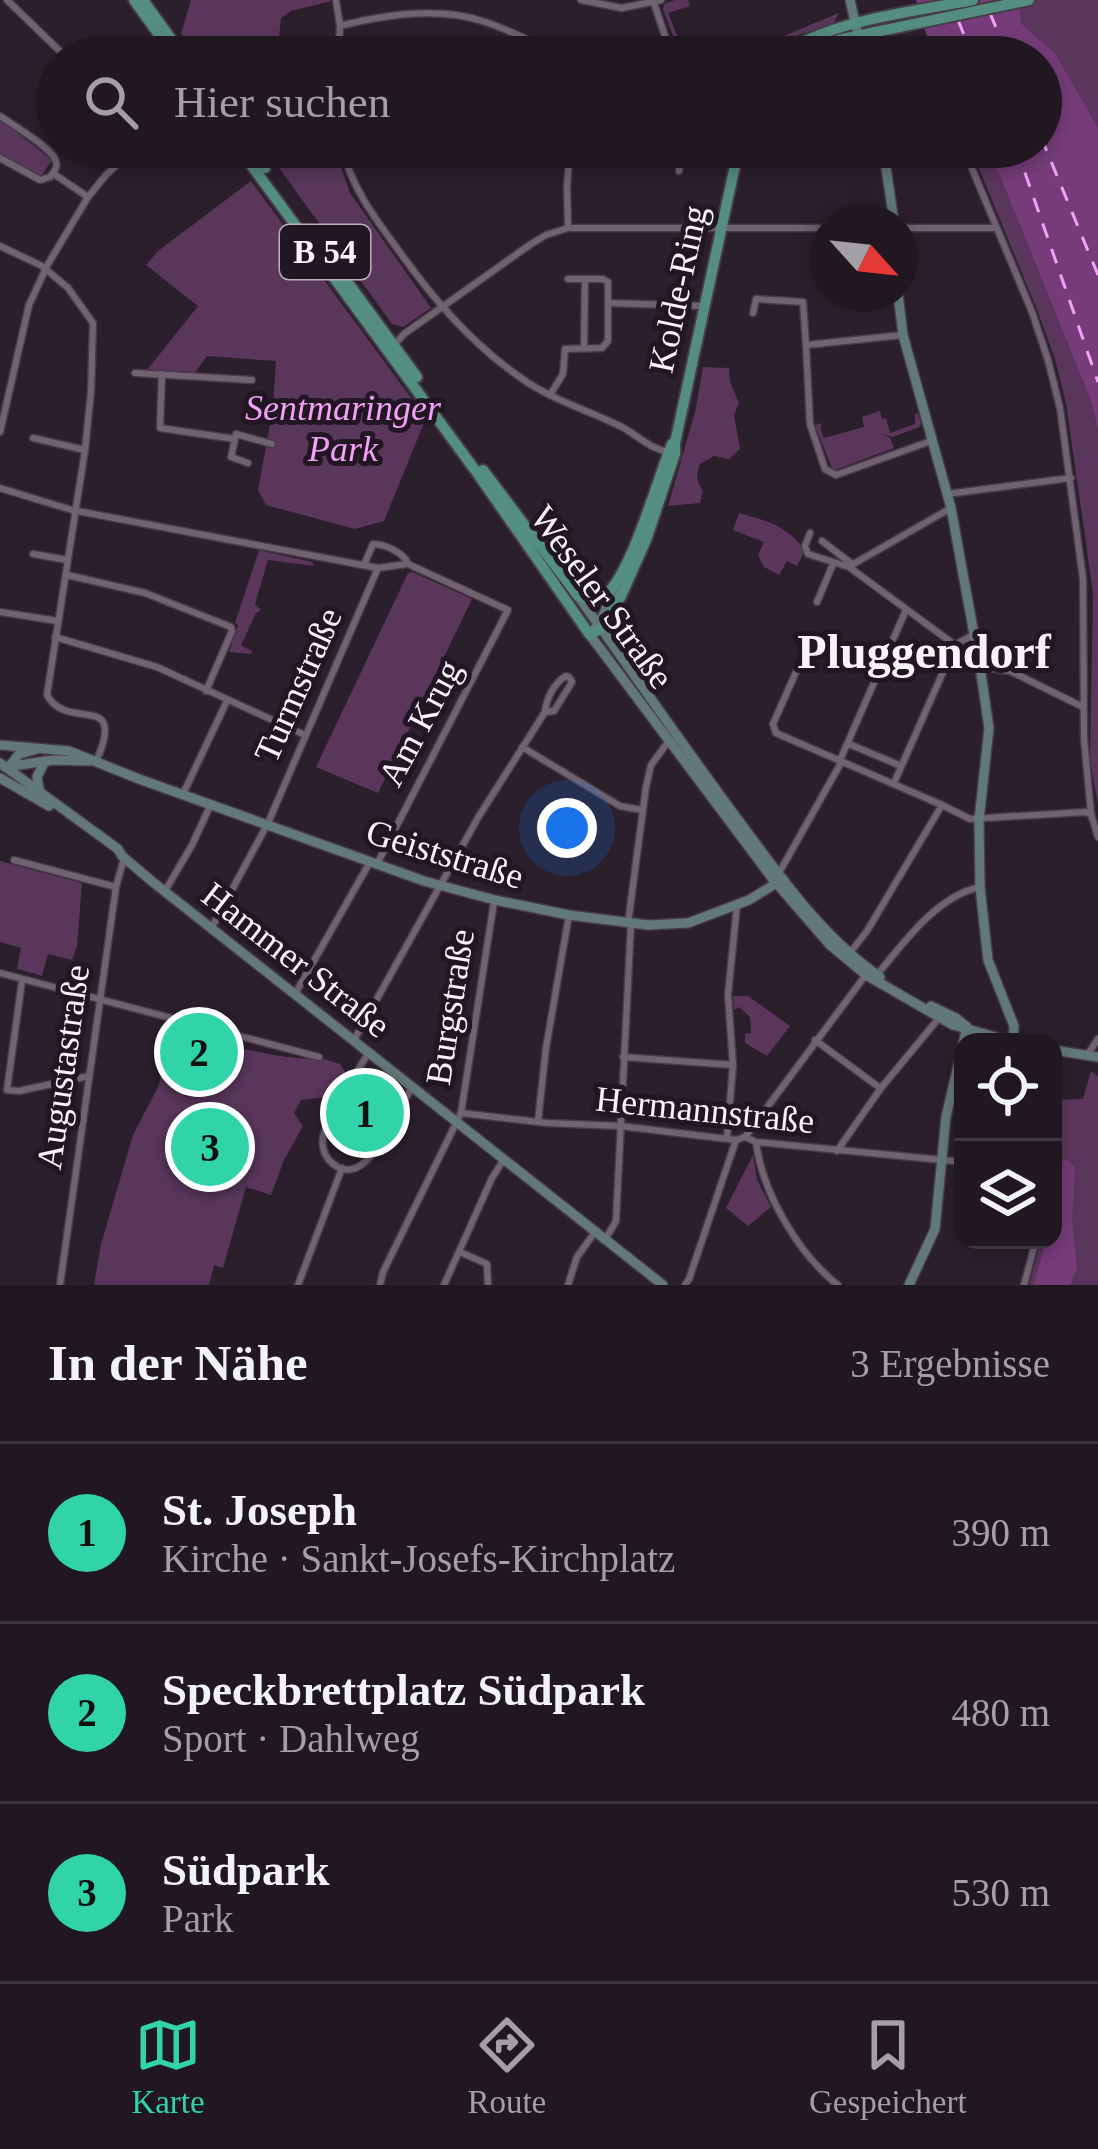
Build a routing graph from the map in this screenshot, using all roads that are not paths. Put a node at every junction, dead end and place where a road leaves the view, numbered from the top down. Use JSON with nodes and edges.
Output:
{"nodes":[{"id":1,"x":7,"y":0,"type":"edge"},
{"id":2,"x":134,"y":0,"type":"edge"},
{"id":3,"x":143,"y":0,"type":"edge"},
{"id":4,"x":336,"y":0,"type":"edge"},
{"id":5,"x":581,"y":0,"type":"edge"},
{"id":6,"x":850,"y":0,"type":"edge"},
{"id":7,"x":974,"y":0,"type":"edge"},
{"id":8,"x":1029,"y":0,"type":"edge"},
{"id":9,"x":656,"y":1,"type":"edge"},
{"id":10,"x":904,"y":20,"type":"junction"},
{"id":11,"x":340,"y":26,"type":"junction"},
{"id":12,"x":856,"y":30,"type":"junction"},
{"id":13,"x":44,"y":36,"type":"edge"},
{"id":14,"x":160,"y":36,"type":"edge"},
{"id":15,"x":169,"y":36,"type":"edge"},
{"id":16,"x":339,"y":36,"type":"edge"},
{"id":17,"x":518,"y":36,"type":"edge"},
{"id":18,"x":666,"y":36,"type":"edge"},
{"id":19,"x":819,"y":36,"type":"edge"},
{"id":20,"x":840,"y":36,"type":"edge"},
{"id":21,"x":858,"y":36,"type":"edge"},
{"id":22,"x":0,"y":116,"type":"edge"},
{"id":23,"x":36,"y":144,"type":"edge"},
{"id":24,"x":0,"y":158,"type":"edge"},
{"id":25,"x":54,"y":168,"type":"edge"},
{"id":26,"x":114,"y":168,"type":"edge"},
{"id":27,"x":254,"y":168,"type":"edge"},
{"id":28,"x":264,"y":168,"type":"edge"},
{"id":29,"x":349,"y":168,"type":"edge"},
{"id":30,"x":568,"y":168,"type":"edge"},
{"id":31,"x":735,"y":168,"type":"edge"},
{"id":32,"x":887,"y":168,"type":"edge"},
{"id":33,"x":972,"y":168,"type":"edge"},
{"id":34,"x":54,"y":174,"type":"junction"},
{"id":35,"x":88,"y":197,"type":"junction"},
{"id":36,"x":893,"y":204,"type":"edge"},
{"id":37,"x":918,"y":226,"type":"edge"},
{"id":38,"x":724,"y":227,"type":"junction"},
{"id":39,"x":810,"y":228,"type":"edge"},
{"id":40,"x":997,"y":228,"type":"junction"},
{"id":41,"x":564,"y":229,"type":"junction"},
{"id":42,"x":0,"y":246,"type":"edge"},
{"id":43,"x":47,"y":270,"type":"junction"},
{"id":44,"x":568,"y":279,"type":"dead end"},
{"id":45,"x":584,"y":279,"type":"junction"},
{"id":46,"x":608,"y":303,"type":"junction"},
{"id":47,"x":703,"y":306,"type":"junction"},
{"id":48,"x":442,"y":308,"type":"junction"},
{"id":49,"x":900,"y":312,"type":"edge"},
{"id":50,"x":753,"y":313,"type":"dead end"},
{"id":51,"x":903,"y":335,"type":"junction"},
{"id":52,"x":806,"y":345,"type":"junction"},
{"id":53,"x":391,"y":347,"type":"junction"},
{"id":54,"x":584,"y":348,"type":"junction"},
{"id":55,"x":135,"y":373,"type":"dead end"},
{"id":56,"x":162,"y":374,"type":"junction"},
{"id":57,"x":252,"y":380,"type":"dead end"},
{"id":58,"x":550,"y":395,"type":"junction"},
{"id":59,"x":0,"y":432,"type":"edge"},
{"id":60,"x":33,"y":438,"type":"dead end"},
{"id":61,"x":235,"y":439,"type":"junction"},
{"id":62,"x":932,"y":440,"type":"junction"},
{"id":63,"x":272,"y":444,"type":"dead end"},
{"id":64,"x":672,"y":447,"type":"junction"},
{"id":65,"x":85,"y":450,"type":"junction"},
{"id":66,"x":248,"y":463,"type":"dead end"},
{"id":67,"x":1071,"y":478,"type":"junction"},
{"id":68,"x":0,"y":488,"type":"edge"},
{"id":69,"x":947,"y":494,"type":"junction"},
{"id":70,"x":951,"y":508,"type":"junction"},
{"id":71,"x":76,"y":511,"type":"junction"},
{"id":72,"x":810,"y":533,"type":"dead end"},
{"id":73,"x":822,"y":541,"type":"dead end"},
{"id":74,"x":33,"y":554,"type":"dead end"},
{"id":75,"x":68,"y":560,"type":"junction"},
{"id":76,"x":408,"y":564,"type":"junction"},
{"id":77,"x":832,"y":564,"type":"junction"},
{"id":78,"x":364,"y":565,"type":"junction"},
{"id":79,"x":851,"y":566,"type":"junction"},
{"id":80,"x":378,"y":568,"type":"junction"},
{"id":81,"x":66,"y":575,"type":"junction"},
{"id":82,"x":618,"y":580,"type":"junction"},
{"id":83,"x":578,"y":596,"type":"junction"},
{"id":84,"x":817,"y":602,"type":"dead end"},
{"id":85,"x":906,"y":610,"type":"junction"},
{"id":86,"x":0,"y":612,"type":"edge"},
{"id":87,"x":58,"y":621,"type":"junction"},
{"id":88,"x":596,"y":629,"type":"junction"},
{"id":89,"x":975,"y":634,"type":"junction"},
{"id":90,"x":56,"y":637,"type":"junction"},
{"id":91,"x":955,"y":645,"type":"junction"},
{"id":92,"x":980,"y":667,"type":"junction"},
{"id":93,"x":796,"y":672,"type":"dead end"},
{"id":94,"x":206,"y":692,"type":"junction"},
{"id":95,"x":227,"y":701,"type":"junction"},
{"id":96,"x":1084,"y":707,"type":"junction"},
{"id":97,"x":545,"y":712,"type":"junction"},
{"id":98,"x":305,"y":735,"type":"junction"},
{"id":99,"x":670,"y":740,"type":"junction"},
{"id":100,"x":847,"y":743,"type":"junction"},
{"id":101,"x":0,"y":745,"type":"edge"},
{"id":102,"x":46,"y":747,"type":"junction"},
{"id":103,"x":522,"y":747,"type":"junction"},
{"id":104,"x":841,"y":760,"type":"junction"},
{"id":105,"x":45,"y":761,"type":"junction"},
{"id":106,"x":94,"y":761,"type":"junction"},
{"id":107,"x":2,"y":766,"type":"edge"},
{"id":108,"x":901,"y":766,"type":"junction"},
{"id":109,"x":0,"y":778,"type":"edge"},
{"id":110,"x":894,"y":783,"type":"junction"},
{"id":111,"x":11,"y":785,"type":"junction"},
{"id":112,"x":40,"y":794,"type":"junction"},
{"id":113,"x":183,"y":794,"type":"junction"},
{"id":114,"x":212,"y":804,"type":"junction"},
{"id":115,"x":942,"y":805,"type":"junction"},
{"id":116,"x":642,"y":810,"type":"junction"},
{"id":117,"x":1090,"y":814,"type":"junction"},
{"id":118,"x":979,"y":820,"type":"junction"},
{"id":119,"x":268,"y":823,"type":"junction"},
{"id":120,"x":1098,"y":837,"type":"edge"},
{"id":121,"x":123,"y":857,"type":"junction"},
{"id":122,"x":14,"y":860,"type":"dead end"},
{"id":123,"x":374,"y":863,"type":"junction"},
{"id":124,"x":780,"y":879,"type":"junction"},
{"id":125,"x":441,"y":886,"type":"junction"},
{"id":126,"x":116,"y":887,"type":"junction"},
{"id":127,"x":980,"y":887,"type":"junction"},
{"id":128,"x":164,"y":891,"type":"junction"},
{"id":129,"x":495,"y":901,"type":"junction"},
{"id":130,"x":737,"y":905,"type":"junction"},
{"id":131,"x":569,"y":915,"type":"junction"},
{"id":132,"x":630,"y":923,"type":"junction"},
{"id":133,"x":212,"y":927,"type":"junction"},
{"id":134,"x":848,"y":956,"type":"junction"},
{"id":135,"x":0,"y":973,"type":"edge"},
{"id":136,"x":872,"y":975,"type":"junction"},
{"id":137,"x":22,"y":981,"type":"junction"},
{"id":138,"x":295,"y":994,"type":"junction"},
{"id":139,"x":100,"y":999,"type":"junction"},
{"id":140,"x":939,"y":1018,"type":"junction"},
{"id":141,"x":967,"y":1027,"type":"junction"},
{"id":142,"x":985,"y":1033,"type":"edge"},
{"id":143,"x":1014,"y":1033,"type":"edge"},
{"id":144,"x":1098,"y":1039,"type":"edge"},
{"id":145,"x":354,"y":1040,"type":"junction"},
{"id":146,"x":815,"y":1040,"type":"junction"},
{"id":147,"x":369,"y":1052,"type":"junction"},
{"id":148,"x":1062,"y":1052,"type":"edge"},
{"id":149,"x":319,"y":1057,"type":"dead end"},
{"id":150,"x":623,"y":1058,"type":"junction"},
{"id":151,"x":1094,"y":1060,"type":"edge"},
{"id":152,"x":733,"y":1065,"type":"junction"},
{"id":153,"x":89,"y":1076,"type":"junction"},
{"id":154,"x":412,"y":1087,"type":"junction"},
{"id":155,"x":881,"y":1088,"type":"junction"},
{"id":156,"x":459,"y":1118,"type":"junction"},
{"id":157,"x":538,"y":1121,"type":"junction"},
{"id":158,"x":620,"y":1126,"type":"junction"},
{"id":159,"x":736,"y":1138,"type":"junction"},
{"id":160,"x":756,"y":1142,"type":"junction"},
{"id":161,"x":838,"y":1151,"type":"junction"},
{"id":162,"x":504,"y":1160,"type":"junction"},
{"id":163,"x":943,"y":1161,"type":"junction"},
{"id":164,"x":954,"y":1162,"type":"edge"},
{"id":165,"x":342,"y":1168,"type":"junction"},
{"id":166,"x":595,"y":1232,"type":"junction"},
{"id":167,"x":605,"y":1240,"type":"junction"},
{"id":168,"x":1034,"y":1249,"type":"edge"},
{"id":169,"x":460,"y":1251,"type":"junction"},
{"id":170,"x":914,"y":1282,"type":"edge"},
{"id":171,"x":60,"y":1285,"type":"edge"},
{"id":172,"x":298,"y":1285,"type":"edge"},
{"id":173,"x":380,"y":1285,"type":"edge"},
{"id":174,"x":444,"y":1285,"type":"edge"},
{"id":175,"x":488,"y":1285,"type":"edge"},
{"id":176,"x":568,"y":1285,"type":"edge"},
{"id":177,"x":663,"y":1285,"type":"edge"},
{"id":178,"x":685,"y":1285,"type":"edge"},
{"id":179,"x":838,"y":1285,"type":"edge"},
{"id":180,"x":1024,"y":1285,"type":"edge"}],
"edges":[{"from":1,"to":13,"type":"street"},
{"from":2,"to":14,"type":"main road"},
{"from":3,"to":15,"type":"main road"},
{"from":4,"to":11,"type":"street"},
{"from":5,"to":9,"type":"street"},
{"from":6,"to":12,"type":"main road"},
{"from":7,"to":10,"type":"main road"},
{"from":8,"to":10,"type":"main road"},
{"from":9,"to":18,"type":"street"},
{"from":10,"to":12,"type":"main road"},
{"from":11,"to":16,"type":"street"},
{"from":11,"to":17,"type":"street"},
{"from":12,"to":19,"type":"main road"},
{"from":12,"to":20,"type":"main road"},
{"from":12,"to":21,"type":"main road"},
{"from":22,"to":23,"type":"street"},
{"from":24,"to":34,"type":"street"},
{"from":25,"to":34,"type":"street"},
{"from":26,"to":35,"type":"street"},
{"from":27,"to":53,"type":"main road","name":"Weseler Straße","number":"B 54"},
{"from":28,"to":53,"type":"main road","name":"Weseler Straße","number":"B 54"},
{"from":29,"to":48,"type":"street"},
{"from":30,"to":41,"type":"street"},
{"from":31,"to":38,"type":"main road","name":"Kolde-Ring"},
{"from":32,"to":36,"type":"main road"},
{"from":33,"to":40,"type":"street"},
{"from":34,"to":35,"type":"street"},
{"from":35,"to":43,"type":"street"},
{"from":37,"to":40,"type":"street"},
{"from":38,"to":39,"type":"street"},
{"from":38,"to":41,"type":"street"},
{"from":38,"to":47,"type":"main road","name":"Kolde-Ring"},
{"from":40,"to":67,"type":"street"},
{"from":41,"to":48,"type":"street"},
{"from":42,"to":43,"type":"street"},
{"from":43,"to":59,"type":"street"},
{"from":43,"to":65,"type":"street"},
{"from":44,"to":45,"type":"street"},
{"from":45,"to":46,"type":"street"},
{"from":45,"to":54,"type":"street"},
{"from":46,"to":47,"type":"street"},
{"from":46,"to":54,"type":"street"},
{"from":47,"to":64,"type":"main road","name":"Kolde-Ring"},
{"from":48,"to":53,"type":"street"},
{"from":48,"to":58,"type":"street"},
{"from":49,"to":51,"type":"main road"},
{"from":50,"to":52,"type":"street"},
{"from":51,"to":52,"type":"street"},
{"from":51,"to":62,"type":"main road"},
{"from":52,"to":62,"type":"street"},
{"from":53,"to":83,"type":"main road","name":"Weseler Straße","number":"B 54"},
{"from":53,"to":88,"type":"main road","name":"Weseler Straße","number":"B 54"},
{"from":54,"to":58,"type":"street"},
{"from":55,"to":56,"type":"street"},
{"from":56,"to":57,"type":"street"},
{"from":56,"to":61,"type":"street"},
{"from":58,"to":64,"type":"street"},
{"from":60,"to":65,"type":"street"},
{"from":61,"to":63,"type":"street"},
{"from":61,"to":66,"type":"street"},
{"from":62,"to":69,"type":"main road"},
{"from":64,"to":82,"type":"main road","name":"Kolde-Ring"},
{"from":64,"to":88,"type":"main road","name":"Kolde-Ring"},
{"from":65,"to":71,"type":"street"},
{"from":67,"to":69,"type":"street"},
{"from":67,"to":96,"type":"street"},
{"from":68,"to":71,"type":"street"},
{"from":69,"to":70,"type":"main road"},
{"from":70,"to":79,"type":"street"},
{"from":70,"to":89,"type":"main road"},
{"from":71,"to":75,"type":"street"},
{"from":71,"to":78,"type":"street"},
{"from":72,"to":77,"type":"street"},
{"from":73,"to":79,"type":"street"},
{"from":74,"to":75,"type":"street"},
{"from":75,"to":81,"type":"street"},
{"from":76,"to":78,"type":"street"},
{"from":76,"to":80,"type":"street"},
{"from":76,"to":123,"type":"street","name":"Am Krug"},
{"from":77,"to":79,"type":"street"},
{"from":77,"to":84,"type":"street"},
{"from":78,"to":80,"type":"street"},
{"from":79,"to":85,"type":"street"},
{"from":80,"to":98,"type":"street","name":"Turmstraße"},
{"from":81,"to":87,"type":"street"},
{"from":81,"to":94,"type":"street"},
{"from":82,"to":83,"type":"main road"},
{"from":82,"to":88,"type":"main road","name":"Kolde-Ring"},
{"from":83,"to":88,"type":"main road","name":"Weseler Straße","number":"B 54"},
{"from":85,"to":91,"type":"street"},
{"from":85,"to":100,"type":"street"},
{"from":86,"to":87,"type":"street"},
{"from":87,"to":90,"type":"street"},
{"from":88,"to":99,"type":"main road","name":"Weseler Straße"},
{"from":88,"to":124,"type":"main road","name":"Weseler Straße"},
{"from":89,"to":91,"type":"street"},
{"from":89,"to":92,"type":"main road"},
{"from":90,"to":94,"type":"street"},
{"from":90,"to":106,"type":"street"},
{"from":91,"to":108,"type":"street"},
{"from":92,"to":96,"type":"street"},
{"from":92,"to":118,"type":"main road"},
{"from":93,"to":104,"type":"street"},
{"from":94,"to":95,"type":"street"},
{"from":95,"to":98,"type":"street"},
{"from":95,"to":113,"type":"street"},
{"from":96,"to":117,"type":"street"},
{"from":97,"to":97,"type":"street"},
{"from":97,"to":103,"type":"street"},
{"from":98,"to":119,"type":"street","name":"Turmstraße"},
{"from":99,"to":116,"type":"street"},
{"from":99,"to":124,"type":"main road","name":"Weseler Straße"},
{"from":100,"to":104,"type":"street"},
{"from":100,"to":108,"type":"street"},
{"from":101,"to":102,"type":"main road","name":"Geiststraße"},
{"from":102,"to":106,"type":"main road","name":"Geiststraße"},
{"from":102,"to":107,"type":"main road"},
{"from":103,"to":116,"type":"street"},
{"from":103,"to":125,"type":"street"},
{"from":104,"to":110,"type":"street"},
{"from":104,"to":124,"type":"street"},
{"from":105,"to":106,"type":"main road","name":"Geiststraße"},
{"from":105,"to":107,"type":"main road","name":"Geiststraße"},
{"from":105,"to":112,"type":"main road"},
{"from":106,"to":113,"type":"main road","name":"Geiststraße"},
{"from":107,"to":111,"type":"main road"},
{"from":107,"to":112,"type":"main road","name":"Hammer Straße"},
{"from":108,"to":110,"type":"street"},
{"from":109,"to":111,"type":"main road","name":"Hammer Straße"},
{"from":110,"to":115,"type":"street"},
{"from":111,"to":121,"type":"main road","name":"Hammer Straße"},
{"from":112,"to":121,"type":"main road","name":"Hammer Straße"},
{"from":113,"to":114,"type":"main road","name":"Geiststraße"},
{"from":114,"to":119,"type":"main road","name":"Geiststraße"},
{"from":114,"to":128,"type":"street"},
{"from":115,"to":118,"type":"street"},
{"from":115,"to":134,"type":"street"},
{"from":116,"to":132,"type":"street"},
{"from":117,"to":118,"type":"street"},
{"from":117,"to":120,"type":"street"},
{"from":118,"to":127,"type":"main road"},
{"from":119,"to":123,"type":"main road","name":"Geiststraße"},
{"from":119,"to":133,"type":"street","name":"Turmstraße"},
{"from":121,"to":126,"type":"street","name":"Augustastraße"},
{"from":121,"to":128,"type":"main road","name":"Hammer Straße"},
{"from":122,"to":126,"type":"street"},
{"from":123,"to":125,"type":"main road","name":"Geiststraße"},
{"from":123,"to":138,"type":"street","name":"Am Krug"},
{"from":124,"to":130,"type":"main road","name":"Geiststraße"},
{"from":124,"to":134,"type":"main road","name":"Weseler Straße"},
{"from":125,"to":129,"type":"main road","name":"Geiststraße"},
{"from":125,"to":145,"type":"street"},
{"from":126,"to":139,"type":"street","name":"Augustastraße"},
{"from":127,"to":136,"type":"street"},
{"from":127,"to":143,"type":"main road"},
{"from":128,"to":133,"type":"main road","name":"Hammer Straße"},
{"from":129,"to":131,"type":"main road","name":"Geiststraße"},
{"from":129,"to":156,"type":"street","name":"Burgstraße"},
{"from":130,"to":132,"type":"main road","name":"Geiststraße"},
{"from":130,"to":152,"type":"street"},
{"from":131,"to":132,"type":"main road","name":"Geiststraße"},
{"from":131,"to":157,"type":"street"},
{"from":132,"to":150,"type":"street"},
{"from":133,"to":138,"type":"main road","name":"Hammer Straße"},
{"from":134,"to":136,"type":"main road","name":"Weseler Straße"},
{"from":135,"to":137,"type":"street"},
{"from":136,"to":140,"type":"main road","name":"Weseler Straße"},
{"from":136,"to":141,"type":"main road","name":"Weseler Straße"},
{"from":136,"to":146,"type":"street"},
{"from":137,"to":139,"type":"street"},
{"from":137,"to":153,"type":"street"},
{"from":138,"to":145,"type":"main road","name":"Hammer Straße"},
{"from":139,"to":149,"type":"street"},
{"from":139,"to":153,"type":"street","name":"Augustastraße"},
{"from":140,"to":141,"type":"main road","name":"Weseler Straße"},
{"from":140,"to":155,"type":"street"},
{"from":141,"to":142,"type":"main road","name":"Weseler Straße"},
{"from":141,"to":163,"type":"main road"},
{"from":144,"to":151,"type":"street"},
{"from":145,"to":147,"type":"main road","name":"Hammer Straße"},
{"from":146,"to":155,"type":"street"},
{"from":146,"to":159,"type":"street"},
{"from":147,"to":154,"type":"main road","name":"Hammer Straße"},
{"from":147,"to":165,"type":"street"},
{"from":148,"to":151,"type":"main road"},
{"from":150,"to":152,"type":"street"},
{"from":150,"to":158,"type":"street"},
{"from":152,"to":159,"type":"street"},
{"from":153,"to":171,"type":"street","name":"Augustastraße"},
{"from":154,"to":156,"type":"main road","name":"Hammer Straße"},
{"from":154,"to":165,"type":"street"},
{"from":155,"to":161,"type":"street"},
{"from":156,"to":157,"type":"street","name":"Hermannstraße"},
{"from":156,"to":162,"type":"main road","name":"Hammer Straße"},
{"from":156,"to":173,"type":"street","name":"Burgstraße"},
{"from":157,"to":158,"type":"street","name":"Hermannstraße"},
{"from":158,"to":159,"type":"street","name":"Hermannstraße"},
{"from":158,"to":167,"type":"street"},
{"from":159,"to":160,"type":"street","name":"Hermannstraße"},
{"from":159,"to":178,"type":"street"},
{"from":160,"to":161,"type":"street","name":"Hermannstraße"},
{"from":160,"to":179,"type":"street"},
{"from":161,"to":163,"type":"street","name":"Hermannstraße"},
{"from":162,"to":166,"type":"main road","name":"Hammer Straße"},
{"from":162,"to":169,"type":"street"},
{"from":163,"to":164,"type":"street","name":"Hermannstraße"},
{"from":163,"to":170,"type":"main road"},
{"from":165,"to":172,"type":"street"},
{"from":166,"to":167,"type":"main road","name":"Hammer Straße"},
{"from":166,"to":176,"type":"street"},
{"from":167,"to":177,"type":"main road","name":"Hammer Straße"},
{"from":168,"to":180,"type":"street"},
{"from":169,"to":174,"type":"street"},
{"from":169,"to":175,"type":"street"}]}
